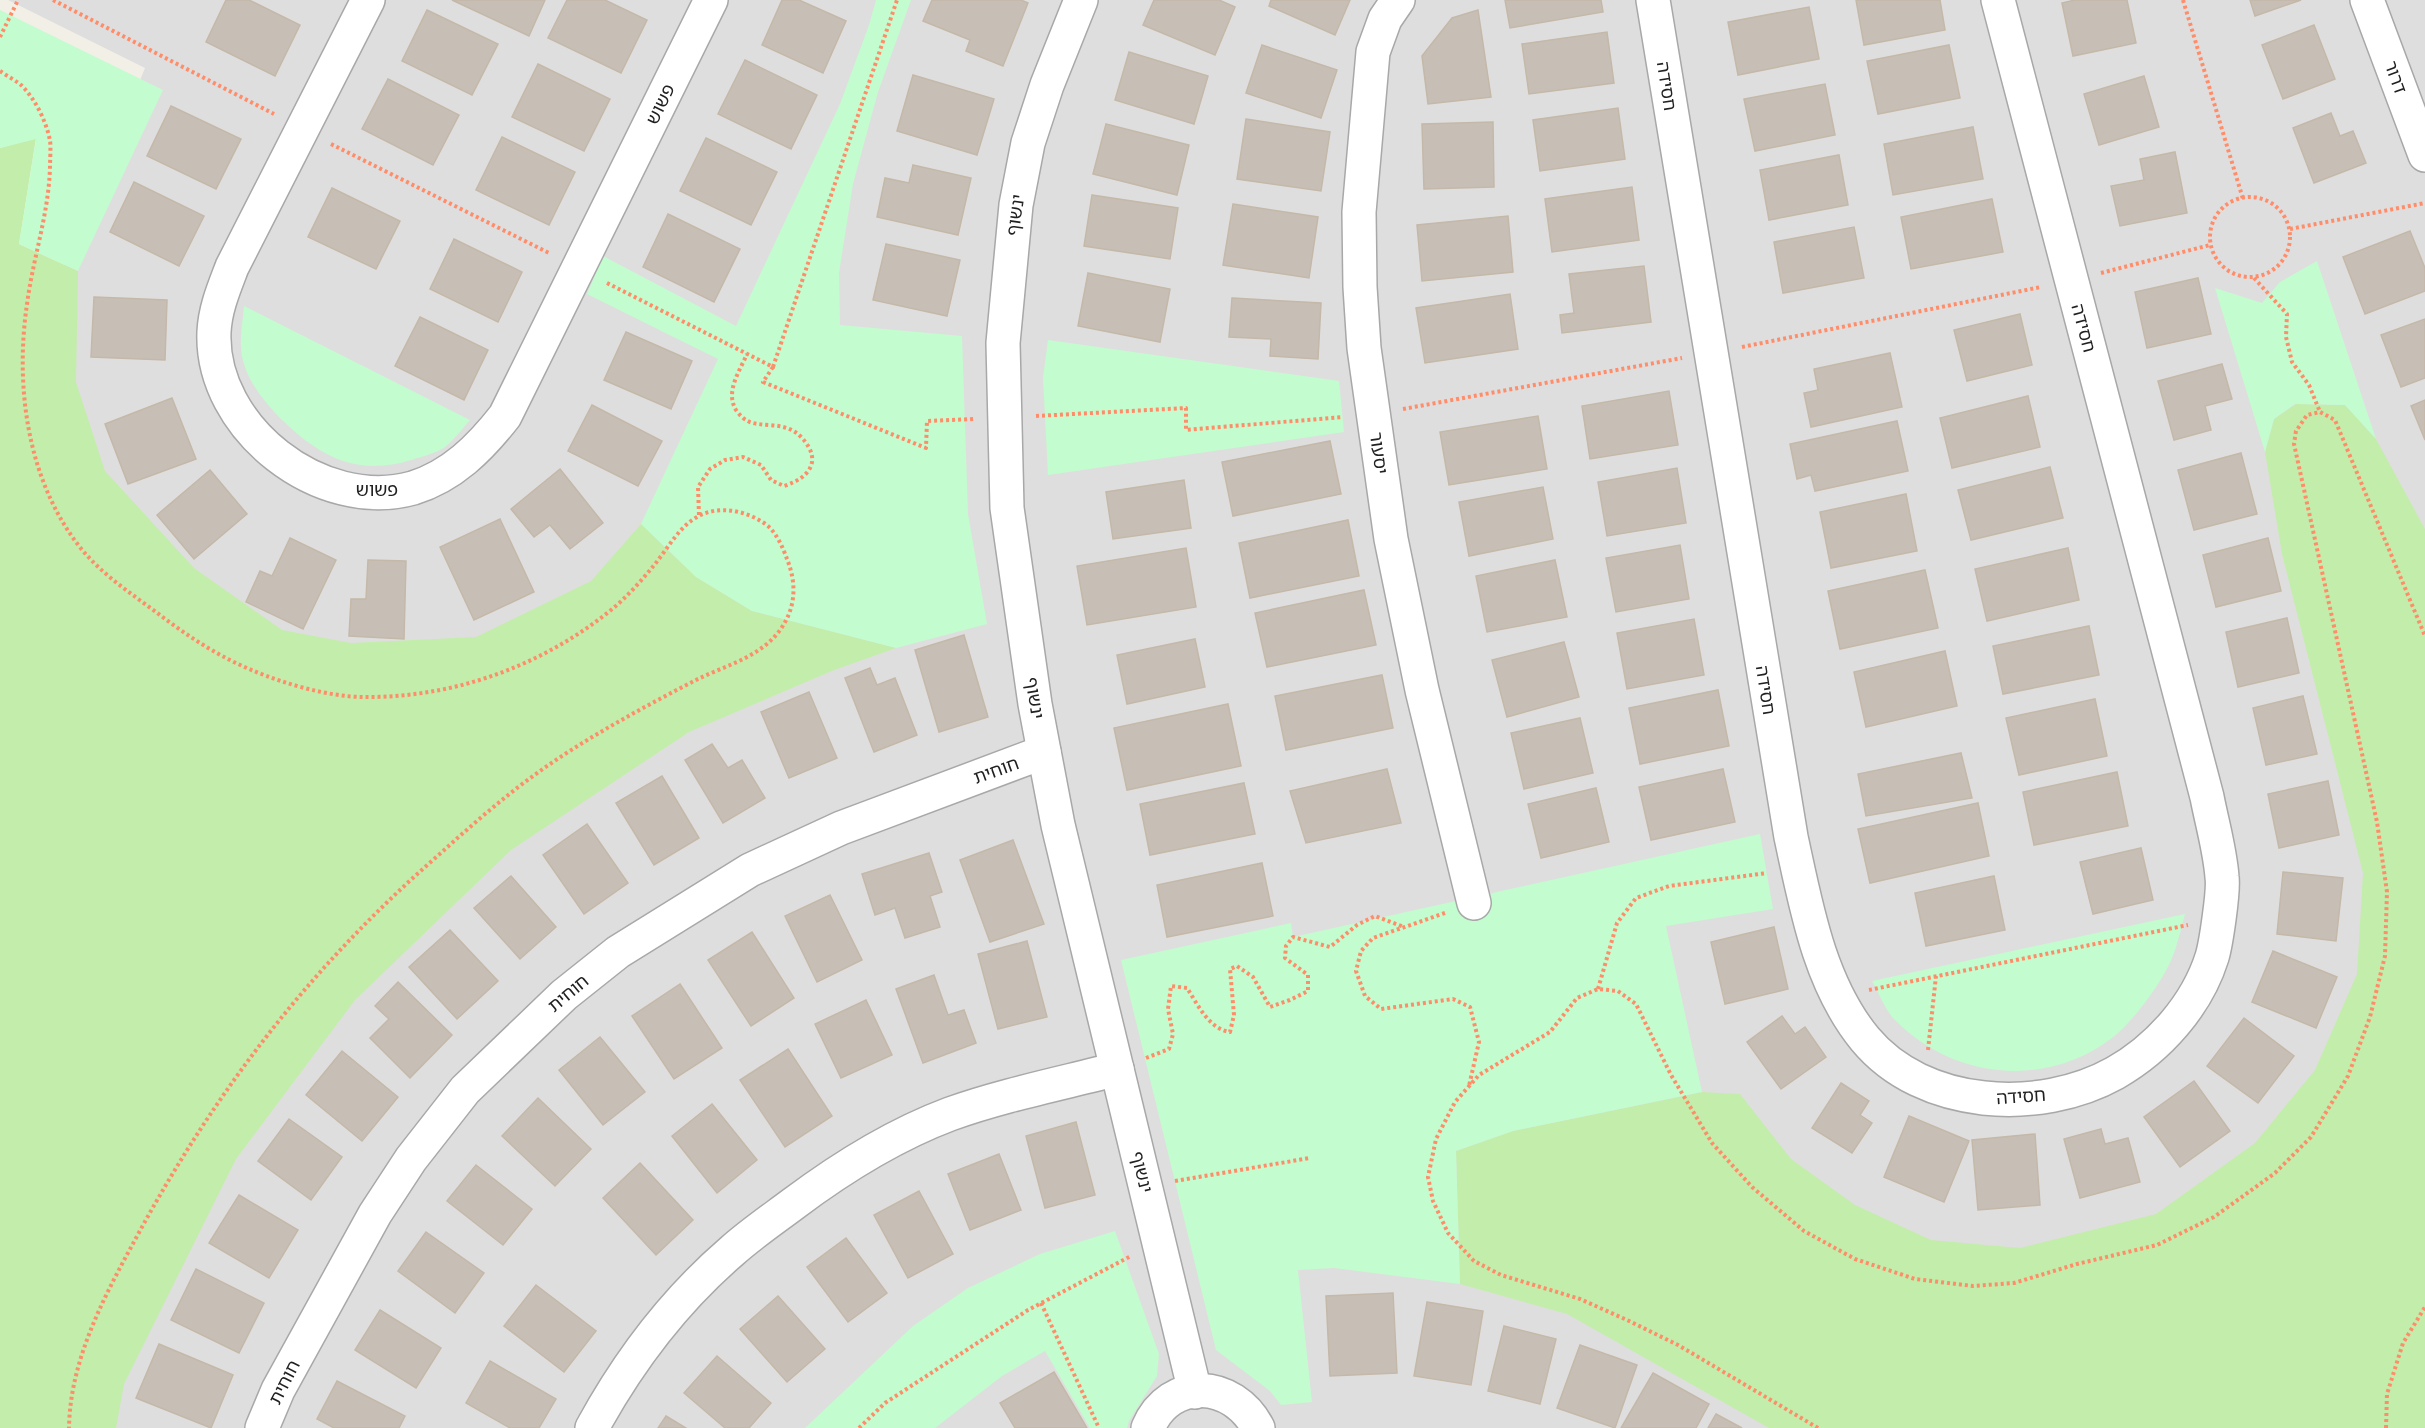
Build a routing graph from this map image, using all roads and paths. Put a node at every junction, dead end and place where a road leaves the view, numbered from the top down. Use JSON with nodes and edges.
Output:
{"nodes":[{"id":1,"x":18,"y":0,"type":"edge"},
{"id":2,"x":53,"y":0,"type":"edge"},
{"id":3,"x":368,"y":0,"type":"edge"},
{"id":4,"x":711,"y":0,"type":"edge"},
{"id":5,"x":897,"y":0,"type":"edge"},
{"id":6,"x":1081,"y":0,"type":"edge"},
{"id":7,"x":1398,"y":0,"type":"edge"},
{"id":8,"x":1653,"y":0,"type":"edge"},
{"id":9,"x":1998,"y":0,"type":"edge"},
{"id":10,"x":2183,"y":0,"type":"edge"},
{"id":11,"x":2367,"y":0,"type":"edge"},
{"id":12,"x":0,"y":38,"type":"edge"},
{"id":13,"x":0,"y":71,"type":"edge"},
{"id":14,"x":302,"y":129,"type":"junction"},
{"id":15,"x":2425,"y":155,"type":"edge"},
{"id":16,"x":2243,"y":199,"type":"junction"},
{"id":17,"x":2425,"y":203,"type":"edge"},
{"id":18,"x":2289,"y":230,"type":"junction"},
{"id":19,"x":2210,"y":245,"type":"junction"},
{"id":20,"x":579,"y":268,"type":"junction"},
{"id":21,"x":2254,"y":278,"type":"junction"},
{"id":22,"x":2072,"y":281,"type":"junction"},
{"id":23,"x":1710,"y":353,"type":"junction"},
{"id":24,"x":747,"y":354,"type":"junction"},
{"id":25,"x":773,"y":367,"type":"junction"},
{"id":26,"x":2320,"y":412,"type":"junction"},
{"id":27,"x":1374,"y":414,"type":"junction"},
{"id":28,"x":1003,"y":418,"type":"junction"},
{"id":29,"x":699,"y":515,"type":"junction"},
{"id":30,"x":2425,"y":636,"type":"edge"},
{"id":31,"x":1044,"y":752,"type":"junction"},
{"id":32,"x":1797,"y":868,"type":"junction"},
{"id":33,"x":1474,"y":903,"type":"joint"},
{"id":34,"x":2218,"y":919,"type":"junction"},
{"id":35,"x":1404,"y":927,"type":"junction"},
{"id":36,"x":1936,"y":976,"type":"junction"},
{"id":37,"x":1598,"y":989,"type":"junction"},
{"id":38,"x":1839,"y":996,"type":"junction"},
{"id":39,"x":1117,"y":1069,"type":"junction"},
{"id":40,"x":1925,"y":1083,"type":"junction"},
{"id":41,"x":1469,"y":1086,"type":"junction"},
{"id":42,"x":1310,"y":1158,"type":"dead end"},
{"id":43,"x":1145,"y":1187,"type":"junction"},
{"id":44,"x":1158,"y":1242,"type":"junction"},
{"id":45,"x":1041,"y":1303,"type":"junction"},
{"id":46,"x":2425,"y":1307,"type":"edge"},
{"id":47,"x":1195,"y":1392,"type":"junction"},
{"id":48,"x":69,"y":1428,"type":"edge"},
{"id":49,"x":262,"y":1428,"type":"edge"},
{"id":50,"x":592,"y":1428,"type":"edge"},
{"id":51,"x":859,"y":1428,"type":"edge"},
{"id":52,"x":1099,"y":1428,"type":"edge"},
{"id":53,"x":1148,"y":1428,"type":"edge"},
{"id":54,"x":1258,"y":1428,"type":"edge"},
{"id":55,"x":1818,"y":1428,"type":"edge"},
{"id":56,"x":2386,"y":1428,"type":"edge"}],
"edges":[{"from":1,"to":12,"type":"path"},
{"from":2,"to":14,"type":"path"},
{"from":3,"to":14,"type":"street","name":"פשוש"},
{"from":4,"to":20,"type":"street","name":"פשוש"},
{"from":5,"to":25,"type":"path"},
{"from":6,"to":28,"type":"street","name":"ינשוף"},
{"from":7,"to":27,"type":"street","name":"יסעור"},
{"from":8,"to":23,"type":"street","name":"חסידה"},
{"from":9,"to":22,"type":"street","name":"חסידה"},
{"from":10,"to":16,"type":"path"},
{"from":11,"to":15,"type":"street","name":"דרור"},
{"from":13,"to":29,"type":"path"},
{"from":14,"to":20,"type":"path"},
{"from":14,"to":20,"type":"street","name":"פשוש"},
{"from":16,"to":18,"type":"path"},
{"from":16,"to":19,"type":"path"},
{"from":17,"to":18,"type":"path"},
{"from":18,"to":21,"type":"path"},
{"from":19,"to":21,"type":"path"},
{"from":19,"to":22,"type":"path"},
{"from":20,"to":24,"type":"path"},
{"from":21,"to":26,"type":"path"},
{"from":22,"to":23,"type":"path"},
{"from":22,"to":34,"type":"street","name":"חסידה"},
{"from":23,"to":27,"type":"path"},
{"from":23,"to":32,"type":"street","name":"חסידה"},
{"from":24,"to":25,"type":"path"},
{"from":24,"to":29,"type":"path"},
{"from":25,"to":28,"type":"path"},
{"from":26,"to":30,"type":"path"},
{"from":26,"to":37,"type":"path"},
{"from":27,"to":28,"type":"path"},
{"from":27,"to":33,"type":"street","name":"יסעור"},
{"from":28,"to":31,"type":"street","name":"ינשוף"},
{"from":29,"to":48,"type":"path"},
{"from":31,"to":39,"type":"street","name":"ינשוף"},
{"from":31,"to":49,"type":"street","name":"חוחית"},
{"from":32,"to":37,"type":"path"},
{"from":32,"to":38,"type":"street","name":"חסידה"},
{"from":33,"to":35,"type":"path"},
{"from":34,"to":36,"type":"path"},
{"from":34,"to":40,"type":"street","name":"חסידה"},
{"from":35,"to":39,"type":"path"},
{"from":35,"to":41,"type":"path"},
{"from":36,"to":38,"type":"path"},
{"from":36,"to":40,"type":"path"},
{"from":37,"to":41,"type":"path"},
{"from":38,"to":40,"type":"street","name":"חסידה"},
{"from":39,"to":43,"type":"street","name":"ינשוף"},
{"from":39,"to":50,"type":"street"},
{"from":41,"to":55,"type":"path"},
{"from":42,"to":43,"type":"path"},
{"from":43,"to":44,"type":"street","name":"ינשוף"},
{"from":44,"to":45,"type":"path"},
{"from":44,"to":47,"type":"street","name":"ינשוף"},
{"from":45,"to":51,"type":"path"},
{"from":45,"to":52,"type":"path"},
{"from":46,"to":56,"type":"path"},
{"from":47,"to":53,"type":"street"},
{"from":47,"to":54,"type":"street"}]}
